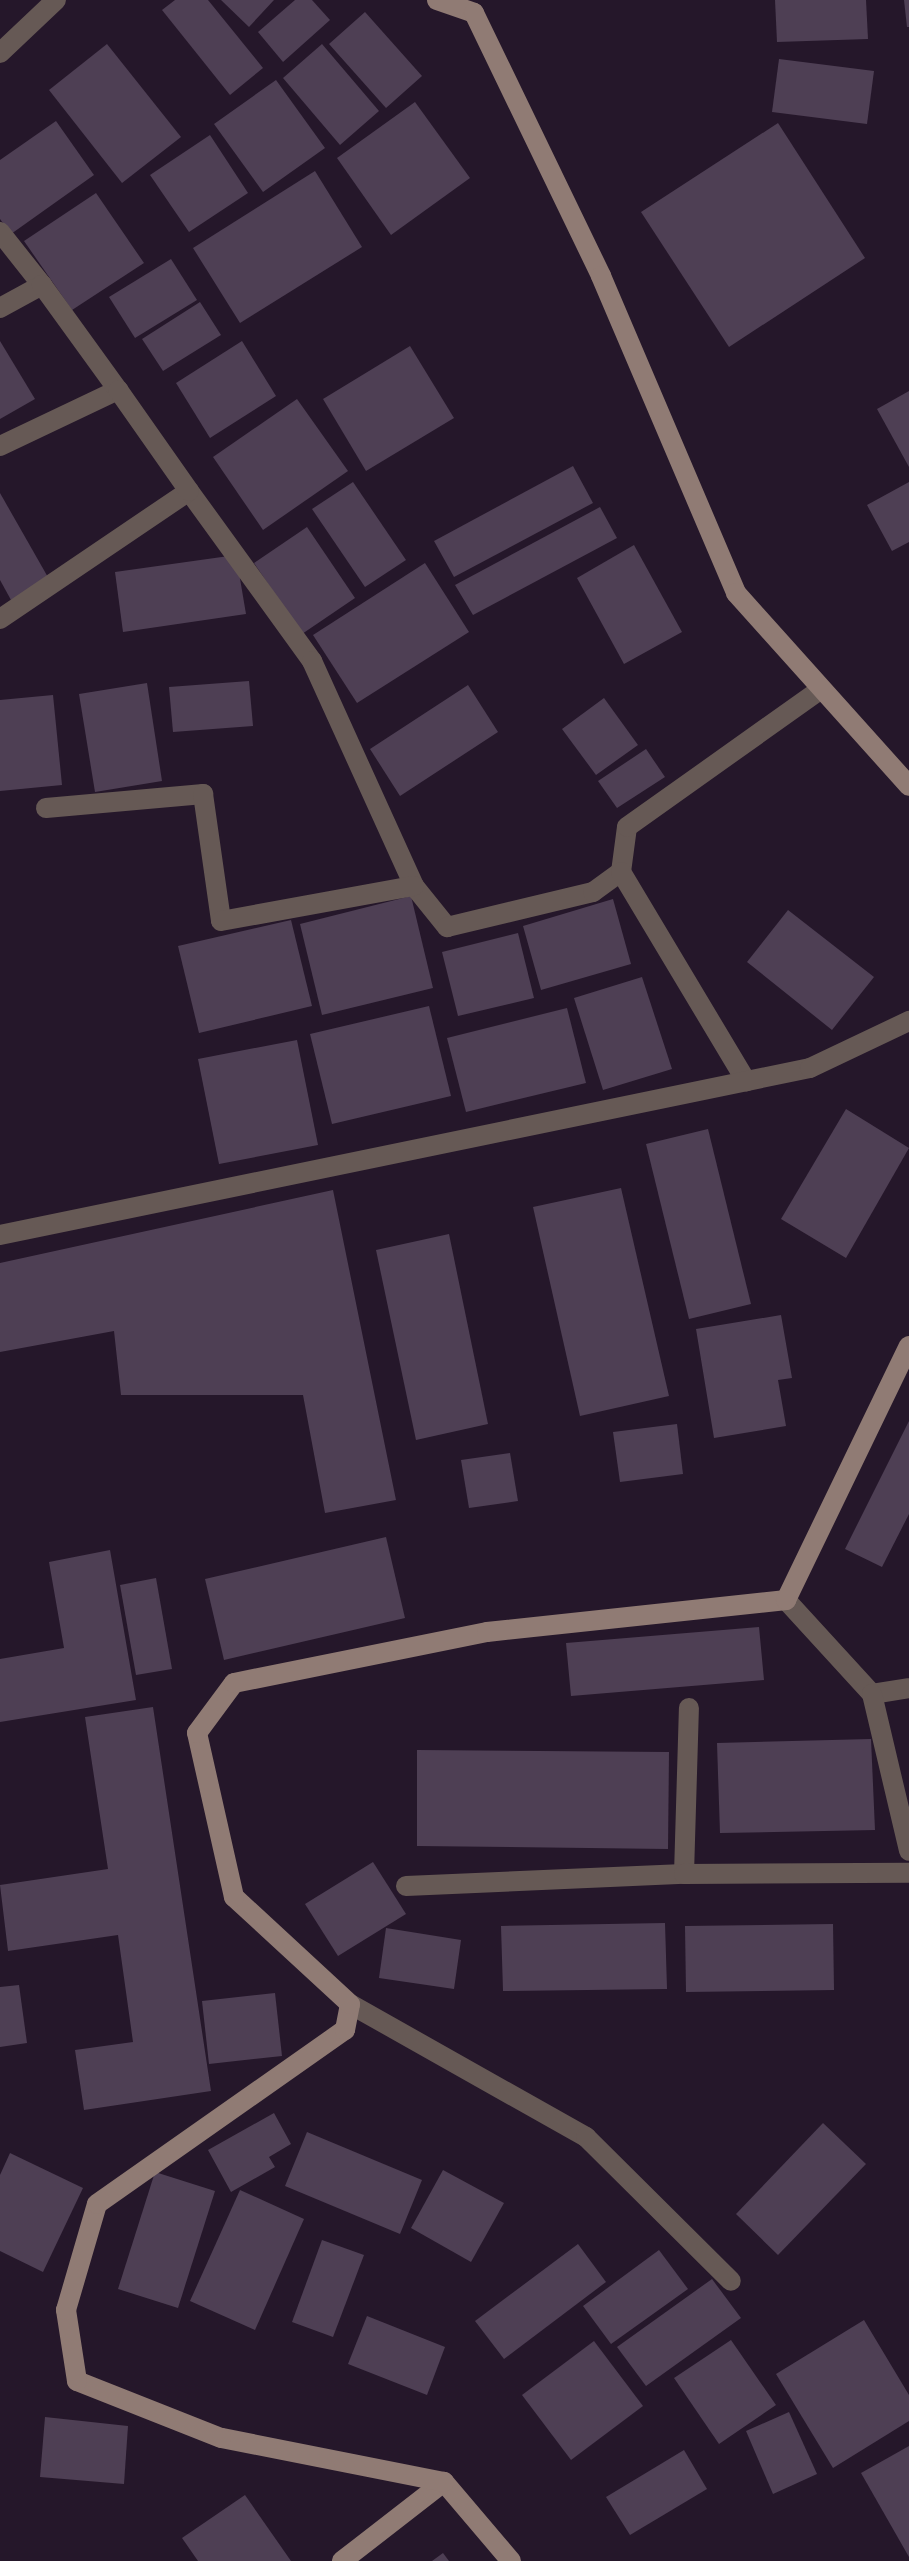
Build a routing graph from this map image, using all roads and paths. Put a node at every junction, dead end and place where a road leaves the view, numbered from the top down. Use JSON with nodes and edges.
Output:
{"nodes":[{"id":1,"x":56,"y":0,"type":"edge"},
{"id":2,"x":437,"y":0,"type":"edge"},
{"id":3,"x":478,"y":6,"type":"edge"},
{"id":4,"x":0,"y":53,"type":"edge"},
{"id":5,"x":0,"y":232,"type":"edge"},
{"id":6,"x":42,"y":285,"type":"junction"},
{"id":7,"x":0,"y":308,"type":"edge"},
{"id":8,"x":118,"y":390,"type":"junction"},
{"id":9,"x":0,"y":446,"type":"edge"},
{"id":10,"x":189,"y":491,"type":"junction"},
{"id":11,"x":0,"y":619,"type":"edge"},
{"id":12,"x":821,"y":689,"type":"junction"},
{"id":13,"x":909,"y":786,"type":"edge"},
{"id":14,"x":46,"y":808,"type":"dead end"},
{"id":15,"x":621,"y":872,"type":"junction"},
{"id":16,"x":414,"y":886,"type":"junction"},
{"id":17,"x":909,"y":1021,"type":"edge"},
{"id":18,"x":746,"y":1081,"type":"junction"},
{"id":19,"x":0,"y":1235,"type":"edge"},
{"id":20,"x":909,"y":1346,"type":"edge"},
{"id":21,"x":786,"y":1600,"type":"junction"},
{"id":22,"x":909,"y":1688,"type":"edge"},
{"id":23,"x":872,"y":1694,"type":"junction"},
{"id":24,"x":689,"y":1708,"type":"dead end"},
{"id":25,"x":909,"y":1851,"type":"edge"},
{"id":26,"x":909,"y":1873,"type":"edge"},
{"id":27,"x":684,"y":1874,"type":"junction"},
{"id":28,"x":406,"y":1886,"type":"dead end"},
{"id":29,"x":350,"y":2004,"type":"junction"},
{"id":30,"x":731,"y":2281,"type":"dead end"},
{"id":31,"x":444,"y":2482,"type":"junction"},
{"id":32,"x":342,"y":2561,"type":"edge"},
{"id":33,"x":511,"y":2561,"type":"edge"}],
"edges":[{"from":1,"to":4,"type":"street"},
{"from":2,"to":3,"type":"street"},
{"from":3,"to":12,"type":"street"},
{"from":5,"to":6,"type":"street"},
{"from":6,"to":7,"type":"street"},
{"from":6,"to":8,"type":"street"},
{"from":8,"to":9,"type":"street"},
{"from":8,"to":10,"type":"street"},
{"from":10,"to":11,"type":"street"},
{"from":10,"to":16,"type":"street"},
{"from":12,"to":13,"type":"street"},
{"from":12,"to":15,"type":"street"},
{"from":14,"to":16,"type":"street"},
{"from":15,"to":16,"type":"street"},
{"from":15,"to":18,"type":"street"},
{"from":17,"to":18,"type":"street"},
{"from":18,"to":19,"type":"street"},
{"from":20,"to":21,"type":"street"},
{"from":21,"to":23,"type":"street"},
{"from":21,"to":29,"type":"street"},
{"from":22,"to":23,"type":"street"},
{"from":23,"to":25,"type":"street"},
{"from":24,"to":27,"type":"street"},
{"from":26,"to":27,"type":"street"},
{"from":27,"to":28,"type":"street"},
{"from":29,"to":30,"type":"street"},
{"from":29,"to":31,"type":"street"},
{"from":31,"to":32,"type":"street"},
{"from":31,"to":33,"type":"street"}]}
